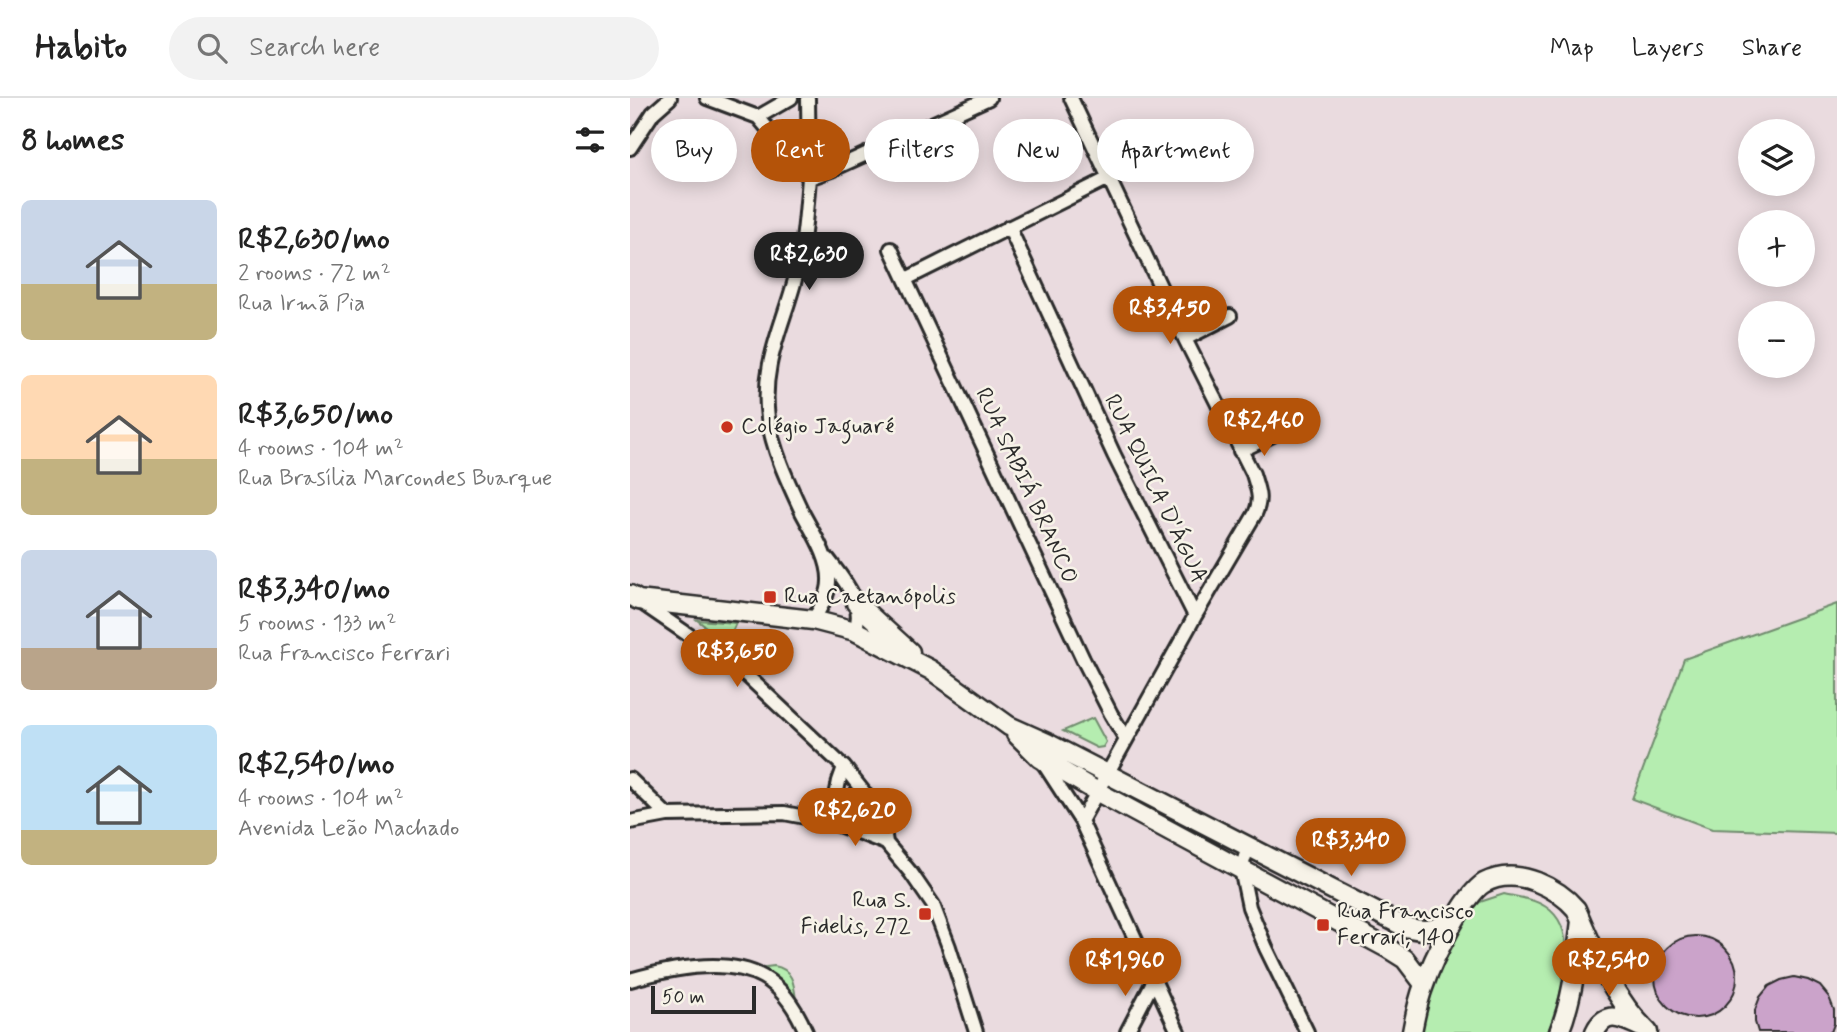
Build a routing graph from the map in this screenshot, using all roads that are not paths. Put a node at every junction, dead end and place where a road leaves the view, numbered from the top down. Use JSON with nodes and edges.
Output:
{"nodes":[{"id":1,"x":670,"y":98,"type":"edge"},
{"id":2,"x":707,"y":98,"type":"edge"},
{"id":3,"x":791,"y":98,"type":"edge"},
{"id":4,"x":808,"y":98,"type":"edge"},
{"id":5,"x":989,"y":98,"type":"edge"},
{"id":6,"x":1071,"y":98,"type":"edge"},
{"id":7,"x":758,"y":117,"type":"joint"},
{"id":8,"x":808,"y":119,"type":"edge"},
{"id":9,"x":630,"y":148,"type":"edge"},
{"id":10,"x":1097,"y":153,"type":"edge"},
{"id":11,"x":850,"y":161,"type":"edge"},
{"id":12,"x":809,"y":182,"type":"edge"},
{"id":13,"x":1101,"y":182,"type":"edge"},
{"id":14,"x":1111,"y":182,"type":"edge"},
{"id":15,"x":1009,"y":227,"type":"junction"},
{"id":16,"x":891,"y":249,"type":"dead end"},
{"id":17,"x":906,"y":279,"type":"junction"},
{"id":18,"x":1230,"y":316,"type":"dead end"},
{"id":19,"x":1185,"y":339,"type":"junction"},
{"id":20,"x":1273,"y":435,"type":"dead end"},
{"id":21,"x":1240,"y":451,"type":"junction"},
{"id":22,"x":823,"y":554,"type":"junction"},
{"id":23,"x":634,"y":597,"type":"edge"},
{"id":24,"x":856,"y":603,"type":"junction"},
{"id":25,"x":1195,"y":616,"type":"junction"},
{"id":26,"x":813,"y":620,"type":"junction"},
{"id":27,"x":855,"y":631,"type":"junction"},
{"id":28,"x":931,"y":670,"type":"junction"},
{"id":29,"x":1009,"y":726,"type":"junction"},
{"id":30,"x":1126,"y":738,"type":"junction"},
{"id":31,"x":1040,"y":758,"type":"junction"},
{"id":32,"x":844,"y":767,"type":"junction"},
{"id":33,"x":1106,"y":774,"type":"junction"},
{"id":34,"x":630,"y":779,"type":"edge"},
{"id":35,"x":1096,"y":791,"type":"junction"},
{"id":36,"x":667,"y":815,"type":"junction"},
{"id":37,"x":1081,"y":821,"type":"junction"},
{"id":38,"x":630,"y":822,"type":"edge"},
{"id":39,"x":831,"y":822,"type":"junction"},
{"id":40,"x":886,"y":843,"type":"junction"},
{"id":41,"x":1248,"y":847,"type":"junction"},
{"id":42,"x":1241,"y":869,"type":"junction"},
{"id":43,"x":1456,"y":918,"type":"junction"},
{"id":44,"x":1581,"y":921,"type":"junction"},
{"id":45,"x":630,"y":980,"type":"edge"},
{"id":46,"x":1154,"y":980,"type":"junction"},
{"id":47,"x":1424,"y":984,"type":"junction"},
{"id":48,"x":1646,"y":1030,"type":"edge"},
{"id":49,"x":806,"y":1032,"type":"edge"},
{"id":50,"x":976,"y":1032,"type":"edge"},
{"id":51,"x":1127,"y":1032,"type":"edge"},
{"id":52,"x":1178,"y":1032,"type":"edge"},
{"id":53,"x":1307,"y":1032,"type":"edge"},
{"id":54,"x":1412,"y":1032,"type":"edge"},
{"id":55,"x":1559,"y":1032,"type":"edge"},
{"id":56,"x":1595,"y":1032,"type":"edge"}],
"edges":[{"from":1,"to":9,"type":"street"},
{"from":2,"to":7,"type":"street"},
{"from":3,"to":7,"type":"street"},
{"from":4,"to":8,"type":"street"},
{"from":5,"to":11,"type":"street"},
{"from":6,"to":10,"type":"street"},
{"from":12,"to":22,"type":"street"},
{"from":13,"to":15,"type":"street"},
{"from":14,"to":19,"type":"street"},
{"from":15,"to":17,"type":"street"},
{"from":15,"to":25,"type":"street","name":"RUA QUICA D'ÁGUA"},
{"from":16,"to":17,"type":"street","name":"RUA SABIÁ BRANCO"},
{"from":17,"to":30,"type":"street","name":"RUA SABIÁ BRANCO"},
{"from":18,"to":19,"type":"street"},
{"from":19,"to":21,"type":"street"},
{"from":20,"to":21,"type":"street"},
{"from":21,"to":25,"type":"street"},
{"from":22,"to":24,"type":"street"},
{"from":22,"to":26,"type":"street"},
{"from":23,"to":26,"type":"main road"},
{"from":23,"to":32,"type":"street"},
{"from":24,"to":27,"type":"street"},
{"from":24,"to":28,"type":"main road"},
{"from":25,"to":30,"type":"street"},
{"from":26,"to":27,"type":"main road"},
{"from":27,"to":28,"type":"main road"},
{"from":28,"to":29,"type":"main road"},
{"from":29,"to":31,"type":"main road"},
{"from":29,"to":33,"type":"main road"},
{"from":30,"to":33,"type":"street"},
{"from":31,"to":35,"type":"main road"},
{"from":31,"to":37,"type":"street"},
{"from":32,"to":39,"type":"street"},
{"from":32,"to":40,"type":"street"},
{"from":33,"to":35,"type":"street"},
{"from":33,"to":41,"type":"main road"},
{"from":34,"to":36,"type":"street"},
{"from":35,"to":37,"type":"street"},
{"from":35,"to":42,"type":"main road"},
{"from":36,"to":38,"type":"street"},
{"from":36,"to":39,"type":"street"},
{"from":37,"to":46,"type":"street"},
{"from":39,"to":40,"type":"street"},
{"from":40,"to":50,"type":"street"},
{"from":41,"to":42,"type":"street"},
{"from":41,"to":43,"type":"main road"},
{"from":42,"to":47,"type":"main road"},
{"from":42,"to":53,"type":"street"},
{"from":43,"to":44,"type":"main road"},
{"from":43,"to":47,"type":"main road"},
{"from":44,"to":48,"type":"main road"},
{"from":44,"to":55,"type":"main road"},
{"from":45,"to":49,"type":"street"},
{"from":46,"to":51,"type":"street"},
{"from":46,"to":52,"type":"street"},
{"from":47,"to":54,"type":"main road"},
{"from":48,"to":56,"type":"main road"}]}
